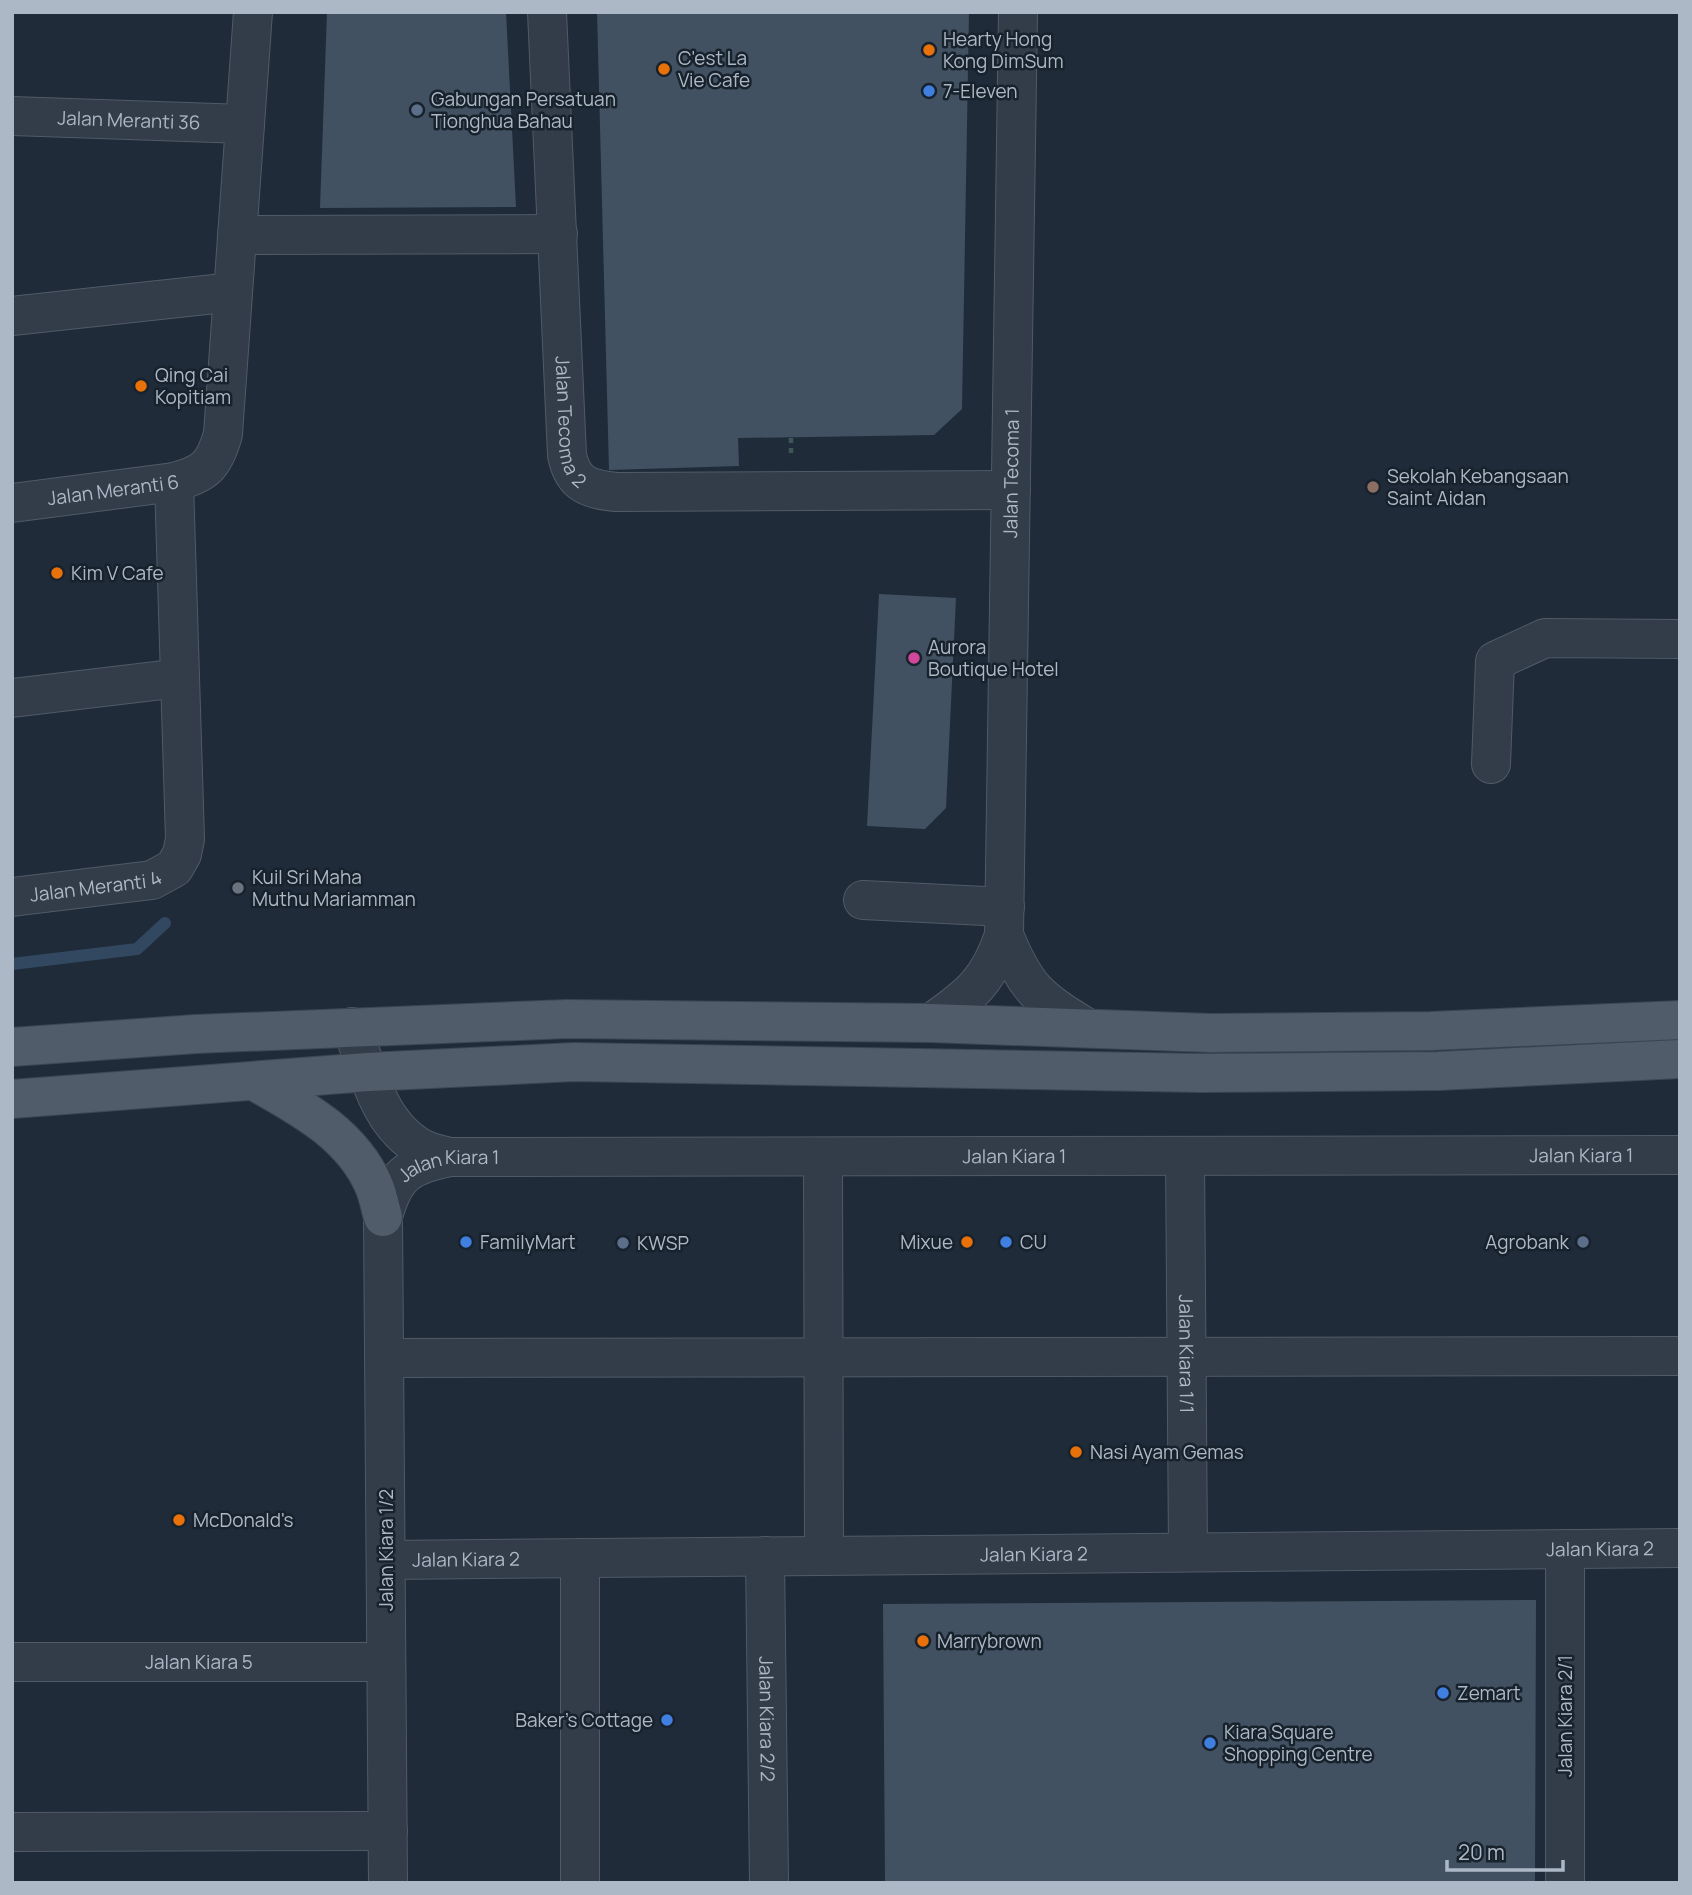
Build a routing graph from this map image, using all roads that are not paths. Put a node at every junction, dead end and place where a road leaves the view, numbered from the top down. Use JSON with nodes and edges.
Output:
{"nodes":[{"id":1,"x":253,"y":12,"type":"edge"},
{"id":2,"x":547,"y":12,"type":"edge"},
{"id":3,"x":1018,"y":12,"type":"edge"},
{"id":4,"x":12,"y":116,"type":"edge"},
{"id":5,"x":245,"y":124,"type":"junction"},
{"id":6,"x":558,"y":234,"type":"junction"},
{"id":7,"x":237,"y":236,"type":"junction"},
{"id":8,"x":233,"y":292,"type":"junction"},
{"id":9,"x":12,"y":316,"type":"edge"},
{"id":10,"x":174,"y":482,"type":"junction"},
{"id":11,"x":1011,"y":490,"type":"junction"},
{"id":12,"x":12,"y":503,"type":"edge"},
{"id":13,"x":1680,"y":639,"type":"edge"},
{"id":14,"x":180,"y":678,"type":"junction"},
{"id":15,"x":12,"y":698,"type":"edge"},
{"id":16,"x":1491,"y":764,"type":"dead end"},
{"id":17,"x":12,"y":897,"type":"edge"},
{"id":18,"x":863,"y":900,"type":"dead end"},
{"id":19,"x":1004,"y":921,"type":"junction"},
{"id":20,"x":1680,"y":1020,"type":"edge"},
{"id":21,"x":931,"y":1023,"type":"junction"},
{"id":22,"x":352,"y":1027,"type":"junction"},
{"id":23,"x":1087,"y":1028,"type":"junction"},
{"id":24,"x":12,"y":1048,"type":"edge"},
{"id":25,"x":1680,"y":1059,"type":"edge"},
{"id":26,"x":368,"y":1072,"type":"junction"},
{"id":27,"x":254,"y":1081,"type":"junction"},
{"id":28,"x":12,"y":1099,"type":"edge"},
{"id":29,"x":1680,"y":1155,"type":"edge"},
{"id":30,"x":1185,"y":1156,"type":"junction"},
{"id":31,"x":450,"y":1157,"type":"junction"},
{"id":32,"x":823,"y":1157,"type":"junction"},
{"id":33,"x":383,"y":1217,"type":"junction"},
{"id":34,"x":1680,"y":1356,"type":"edge"},
{"id":35,"x":823,"y":1357,"type":"junction"},
{"id":36,"x":1187,"y":1357,"type":"junction"},
{"id":37,"x":384,"y":1358,"type":"junction"},
{"id":38,"x":1680,"y":1548,"type":"edge"},
{"id":39,"x":1565,"y":1549,"type":"junction"},
{"id":40,"x":1188,"y":1552,"type":"junction"},
{"id":41,"x":765,"y":1556,"type":"junction"},
{"id":42,"x":824,"y":1556,"type":"junction"},
{"id":43,"x":580,"y":1558,"type":"junction"},
{"id":44,"x":386,"y":1560,"type":"junction"},
{"id":45,"x":12,"y":1662,"type":"edge"},
{"id":46,"x":386,"y":1662,"type":"junction"},
{"id":47,"x":388,"y":1831,"type":"junction"},
{"id":48,"x":12,"y":1832,"type":"edge"},
{"id":49,"x":388,"y":1883,"type":"edge"},
{"id":50,"x":580,"y":1883,"type":"edge"},
{"id":51,"x":769,"y":1883,"type":"edge"},
{"id":52,"x":1565,"y":1883,"type":"edge"}],
"edges":[{"from":1,"to":5,"type":"street"},
{"from":2,"to":6,"type":"street","name":"Jalan Tecoma 2"},
{"from":3,"to":11,"type":"street","name":"Jalan Tecoma 1"},
{"from":4,"to":5,"type":"street","name":"Jalan Meranti 36"},
{"from":5,"to":7,"type":"street"},
{"from":6,"to":7,"type":"street"},
{"from":6,"to":11,"type":"street","name":"Jalan Tecoma 2"},
{"from":7,"to":8,"type":"street"},
{"from":8,"to":9,"type":"street"},
{"from":8,"to":10,"type":"street","name":"Jalan Meranti 6"},
{"from":10,"to":12,"type":"street","name":"Jalan Meranti 6"},
{"from":10,"to":14,"type":"street"},
{"from":11,"to":19,"type":"street","name":"Jalan Tecoma 1"},
{"from":13,"to":16,"type":"street"},
{"from":14,"to":15,"type":"street"},
{"from":14,"to":17,"type":"street","name":"Jalan Meranti 4"},
{"from":18,"to":19,"type":"street"},
{"from":19,"to":21,"type":"street"},
{"from":19,"to":23,"type":"street"},
{"from":20,"to":23,"type":"main road"},
{"from":21,"to":22,"type":"main road"},
{"from":21,"to":23,"type":"main road"},
{"from":22,"to":24,"type":"main road"},
{"from":22,"to":26,"type":"street"},
{"from":25,"to":26,"type":"main road"},
{"from":26,"to":27,"type":"main road"},
{"from":26,"to":31,"type":"street"},
{"from":27,"to":28,"type":"main road"},
{"from":27,"to":33,"type":"main road"},
{"from":29,"to":30,"type":"street","name":"Jalan Kiara 1"},
{"from":30,"to":32,"type":"street","name":"Jalan Kiara 1"},
{"from":30,"to":36,"type":"street","name":"Jalan Kiara 1/1"},
{"from":31,"to":32,"type":"street","name":"Jalan Kiara 1"},
{"from":31,"to":33,"type":"street","name":"Jalan Kiara 1"},
{"from":32,"to":35,"type":"street"},
{"from":33,"to":37,"type":"street","name":"Jalan Kiara 1/2"},
{"from":34,"to":36,"type":"street"},
{"from":35,"to":36,"type":"street"},
{"from":35,"to":37,"type":"street"},
{"from":35,"to":42,"type":"street"},
{"from":36,"to":40,"type":"street","name":"Jalan Kiara 1/1"},
{"from":37,"to":44,"type":"street","name":"Jalan Kiara 1/2"},
{"from":38,"to":39,"type":"street","name":"Jalan Kiara 2"},
{"from":39,"to":40,"type":"street","name":"Jalan Kiara 2"},
{"from":39,"to":52,"type":"street","name":"Jalan Kiara 2/1"},
{"from":40,"to":42,"type":"street","name":"Jalan Kiara 2"},
{"from":41,"to":42,"type":"street","name":"Jalan Kiara 2"},
{"from":41,"to":43,"type":"street","name":"Jalan Kiara 2"},
{"from":41,"to":51,"type":"street","name":"Jalan Kiara 2/2"},
{"from":43,"to":44,"type":"street","name":"Jalan Kiara 2"},
{"from":43,"to":50,"type":"street"},
{"from":44,"to":46,"type":"street","name":"Jalan Kiara 1/2"},
{"from":45,"to":46,"type":"street","name":"Jalan Kiara 5"},
{"from":46,"to":47,"type":"street","name":"Jalan Kiara 1/2"},
{"from":47,"to":48,"type":"street"},
{"from":47,"to":49,"type":"street","name":"Jalan Kiara 1/2"}]}
